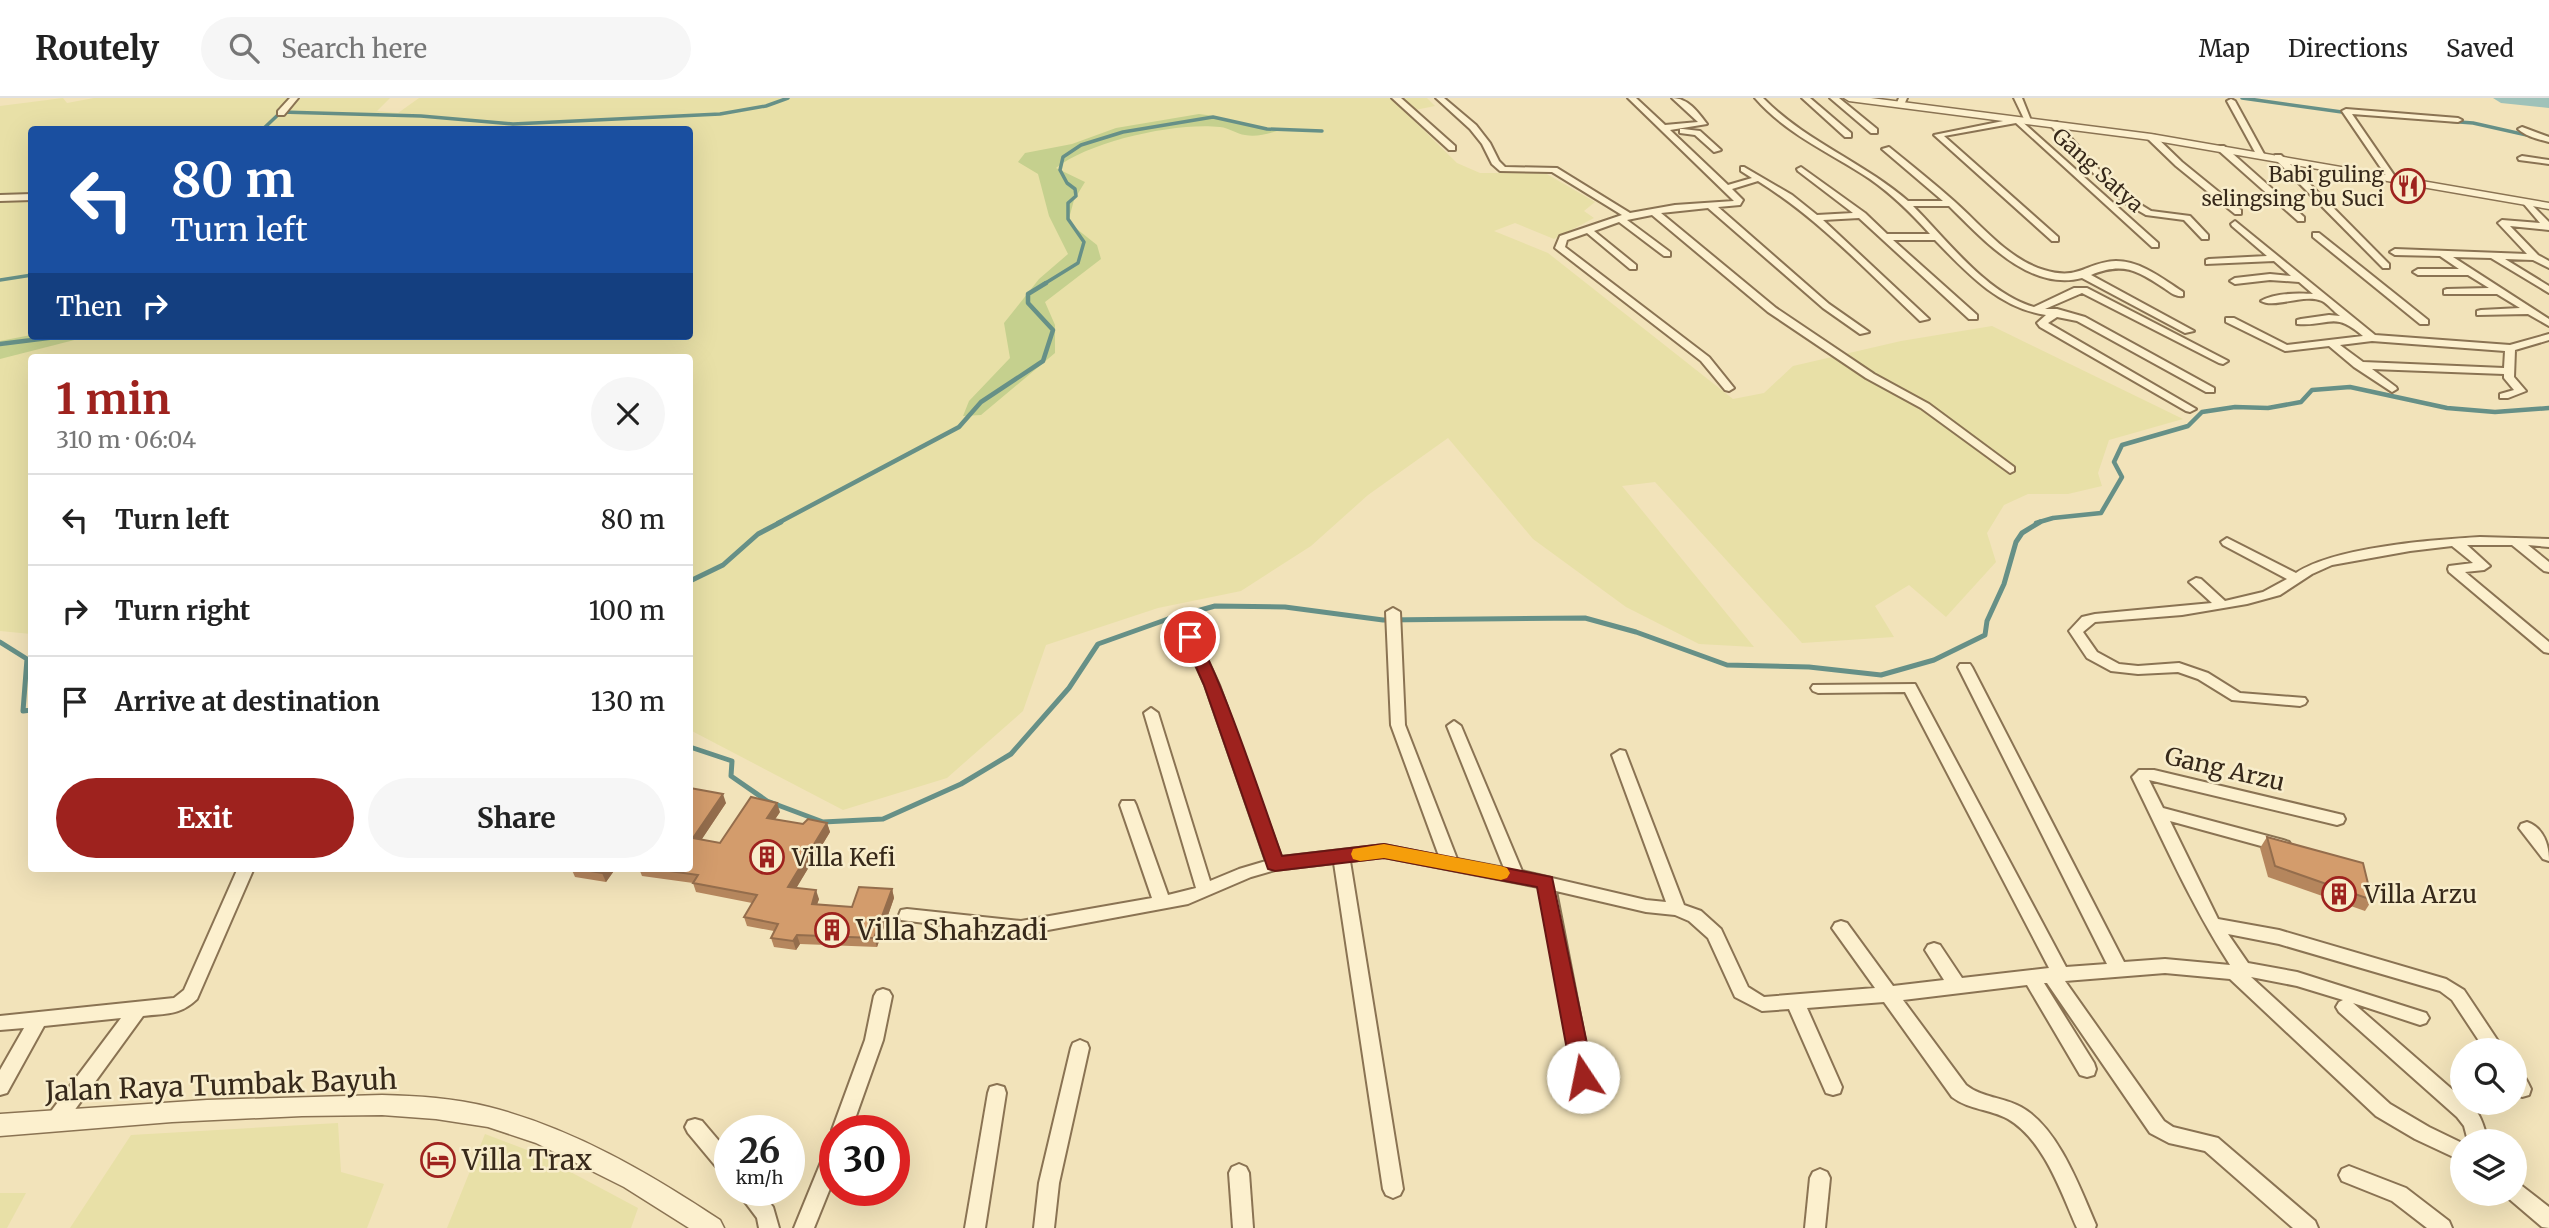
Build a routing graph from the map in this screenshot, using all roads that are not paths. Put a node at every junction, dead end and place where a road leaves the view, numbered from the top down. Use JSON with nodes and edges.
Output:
{"nodes":[{"id":1,"x":294,"y":98,"type":"edge"},
{"id":2,"x":1396,"y":98,"type":"edge"},
{"id":3,"x":1440,"y":98,"type":"edge"},
{"id":4,"x":1632,"y":98,"type":"edge"},
{"id":5,"x":1676,"y":98,"type":"edge"},
{"id":6,"x":1759,"y":98,"type":"edge"},
{"id":7,"x":1806,"y":98,"type":"edge"},
{"id":8,"x":1834,"y":98,"type":"edge"},
{"id":9,"x":1849,"y":98,"type":"edge"},
{"id":10,"x":2018,"y":98,"type":"edge"},
{"id":11,"x":1902,"y":101,"type":"edge"},
{"id":12,"x":2231,"y":101,"type":"dead end"},
{"id":13,"x":281,"y":113,"type":"dead end"},
{"id":14,"x":2458,"y":120,"type":"dead end"},
{"id":15,"x":2024,"y":121,"type":"junction"},
{"id":16,"x":2054,"y":124,"type":"junction"},
{"id":17,"x":2522,"y":129,"type":"dead end"},
{"id":18,"x":1665,"y":130,"type":"junction"},
{"id":19,"x":1874,"y":131,"type":"dead end"},
{"id":20,"x":1848,"y":135,"type":"dead end"},
{"id":21,"x":2151,"y":137,"type":"junction"},
{"id":22,"x":2549,"y":140,"type":"edge"},
{"id":23,"x":1452,"y":148,"type":"dead end"},
{"id":24,"x":2221,"y":148,"type":"junction"},
{"id":25,"x":1886,"y":149,"type":"dead end"},
{"id":26,"x":1717,"y":150,"type":"dead end"},
{"id":27,"x":2260,"y":154,"type":"junction"},
{"id":28,"x":2278,"y":157,"type":"junction"},
{"id":29,"x":2522,"y":158,"type":"dead end"},
{"id":30,"x":2549,"y":162,"type":"edge"},
{"id":31,"x":1744,"y":169,"type":"dead end"},
{"id":32,"x":1801,"y":170,"type":"dead end"},
{"id":33,"x":1760,"y":178,"type":"junction"},
{"id":34,"x":2392,"y":178,"type":"junction"},
{"id":35,"x":1726,"y":188,"type":"junction"},
{"id":36,"x":28,"y":197,"type":"edge"},
{"id":37,"x":0,"y":198,"type":"edge"},
{"id":38,"x":1951,"y":203,"type":"junction"},
{"id":39,"x":2527,"y":203,"type":"junction"},
{"id":40,"x":1905,"y":204,"type":"junction"},
{"id":41,"x":1711,"y":206,"type":"junction"},
{"id":42,"x":2549,"y":206,"type":"edge"},
{"id":43,"x":1654,"y":212,"type":"junction"},
{"id":44,"x":2238,"y":212,"type":"dead end"},
{"id":45,"x":1862,"y":215,"type":"junction"},
{"id":46,"x":1624,"y":217,"type":"junction"},
{"id":47,"x":1815,"y":218,"type":"junction"},
{"id":48,"x":2301,"y":219,"type":"dead end"},
{"id":49,"x":2235,"y":224,"type":"dead end"},
{"id":50,"x":2549,"y":227,"type":"edge"},
{"id":51,"x":1587,"y":229,"type":"junction"},
{"id":52,"x":2316,"y":235,"type":"dead end"},
{"id":53,"x":1885,"y":237,"type":"junction"},
{"id":54,"x":1937,"y":237,"type":"junction"},
{"id":55,"x":2205,"y":237,"type":"dead end"},
{"id":56,"x":2055,"y":239,"type":"dead end"},
{"id":57,"x":2155,"y":245,"type":"dead end"},
{"id":58,"x":2395,"y":252,"type":"dead end"},
{"id":59,"x":1667,"y":254,"type":"dead end"},
{"id":60,"x":2443,"y":254,"type":"junction"},
{"id":61,"x":2493,"y":256,"type":"junction"},
{"id":62,"x":2535,"y":257,"type":"junction"},
{"id":63,"x":2276,"y":258,"type":"junction"},
{"id":64,"x":2209,"y":262,"type":"dead end"},
{"id":65,"x":2549,"y":265,"type":"edge"},
{"id":66,"x":2353,"y":266,"type":"junction"},
{"id":67,"x":1633,"y":267,"type":"dead end"},
{"id":68,"x":2418,"y":272,"type":"dead end"},
{"id":69,"x":2471,"y":272,"type":"junction"},
{"id":70,"x":2084,"y":274,"type":"junction"},
{"id":71,"x":2301,"y":279,"type":"junction"},
{"id":72,"x":2235,"y":281,"type":"dead end"},
{"id":73,"x":2499,"y":290,"type":"junction"},
{"id":74,"x":2549,"y":290,"type":"edge"},
{"id":75,"x":2447,"y":292,"type":"dead end"},
{"id":76,"x":2180,"y":294,"type":"dead end"},
{"id":77,"x":2325,"y":298,"type":"junction"},
{"id":78,"x":2266,"y":301,"type":"dead end"},
{"id":79,"x":2036,"y":310,"type":"junction"},
{"id":80,"x":2529,"y":310,"type":"junction"},
{"id":81,"x":2057,"y":312,"type":"junction"},
{"id":82,"x":2481,"y":313,"type":"dead end"},
{"id":83,"x":1973,"y":317,"type":"dead end"},
{"id":84,"x":1924,"y":319,"type":"dead end"},
{"id":85,"x":2230,"y":320,"type":"dead end"},
{"id":86,"x":2350,"y":320,"type":"junction"},
{"id":87,"x":2301,"y":322,"type":"dead end"},
{"id":88,"x":2424,"y":322,"type":"dead end"},
{"id":89,"x":2549,"y":324,"type":"edge"},
{"id":90,"x":1864,"y":331,"type":"dead end"},
{"id":91,"x":2189,"y":331,"type":"dead end"},
{"id":92,"x":2549,"y":337,"type":"edge"},
{"id":93,"x":2372,"y":338,"type":"junction"},
{"id":94,"x":2331,"y":343,"type":"junction"},
{"id":95,"x":2510,"y":348,"type":"junction"},
{"id":96,"x":2223,"y":361,"type":"dead end"},
{"id":97,"x":2358,"y":365,"type":"junction"},
{"id":98,"x":2509,"y":371,"type":"junction"},
{"id":99,"x":1729,"y":388,"type":"dead end"},
{"id":100,"x":2392,"y":389,"type":"dead end"},
{"id":101,"x":2210,"y":390,"type":"dead end"},
{"id":102,"x":2504,"y":396,"type":"dead end"},
{"id":103,"x":2189,"y":409,"type":"dead end"},
{"id":104,"x":2010,"y":469,"type":"dead end"},
{"id":105,"x":2514,"y":540,"type":"junction"},
{"id":106,"x":2227,"y":542,"type":"dead end"},
{"id":107,"x":2456,"y":543,"type":"junction"},
{"id":108,"x":2549,"y":543,"type":"edge"},
{"id":109,"x":2549,"y":568,"type":"edge"},
{"id":110,"x":2295,"y":578,"type":"junction"},
{"id":111,"x":2196,"y":582,"type":"dead end"},
{"id":112,"x":2221,"y":604,"type":"junction"},
{"id":113,"x":1393,"y":612,"type":"dead end"},
{"id":114,"x":1195,"y":629,"type":"dead end"},
{"id":115,"x":2549,"y":649,"type":"edge"},
{"id":116,"x":1965,"y":667,"type":"dead end"},
{"id":117,"x":1818,"y":688,"type":"dead end"},
{"id":118,"x":2300,"y":701,"type":"dead end"},
{"id":119,"x":1151,"y":713,"type":"dead end"},
{"id":120,"x":1454,"y":726,"type":"dead end"},
{"id":121,"x":1620,"y":755,"type":"dead end"},
{"id":122,"x":1128,"y":805,"type":"dead end"},
{"id":123,"x":2155,"y":812,"type":"junction"},
{"id":124,"x":2337,"y":819,"type":"dead end"},
{"id":125,"x":2527,"y":828,"type":"dead end"},
{"id":126,"x":2302,"y":852,"type":"edge"},
{"id":127,"x":2549,"y":855,"type":"edge"},
{"id":128,"x":1341,"y":857,"type":"junction"},
{"id":129,"x":1275,"y":864,"type":"junction"},
{"id":130,"x":1451,"y":864,"type":"junction"},
{"id":131,"x":244,"y":872,"type":"edge"},
{"id":132,"x":1516,"y":876,"type":"junction"},
{"id":133,"x":1546,"y":882,"type":"junction"},
{"id":134,"x":1205,"y":891,"type":"junction"},
{"id":135,"x":1163,"y":902,"type":"junction"},
{"id":136,"x":1677,"y":909,"type":"junction"},
{"id":137,"x":907,"y":915,"type":"dead end"},
{"id":138,"x":2212,"y":925,"type":"junction"},
{"id":139,"x":1841,"y":928,"type":"dead end"},
{"id":140,"x":1934,"y":950,"type":"dead end"},
{"id":141,"x":2119,"y":970,"type":"junction"},
{"id":142,"x":2238,"y":970,"type":"junction"},
{"id":143,"x":2048,"y":976,"type":"junction"},
{"id":144,"x":1957,"y":986,"type":"junction"},
{"id":145,"x":1889,"y":994,"type":"junction"},
{"id":146,"x":883,"y":996,"type":"dead end"},
{"id":147,"x":1795,"y":1002,"type":"junction"},
{"id":148,"x":2345,"y":1007,"type":"dead end"},
{"id":149,"x":138,"y":1009,"type":"junction"},
{"id":150,"x":2420,"y":1018,"type":"dead end"},
{"id":151,"x":39,"y":1019,"type":"junction"},
{"id":152,"x":0,"y":1023,"type":"edge"},
{"id":153,"x":2488,"y":1038,"type":"edge"},
{"id":154,"x":1080,"y":1048,"type":"dead end"},
{"id":155,"x":2087,"y":1069,"type":"dead end"},
{"id":156,"x":1583,"y":1077,"type":"dead end"},
{"id":157,"x":0,"y":1087,"type":"edge"},
{"id":158,"x":1833,"y":1087,"type":"dead end"},
{"id":159,"x":997,"y":1093,"type":"dead end"},
{"id":160,"x":847,"y":1115,"type":"edge"},
{"id":161,"x":56,"y":1120,"type":"junction"},
{"id":162,"x":0,"y":1125,"type":"edge"},
{"id":163,"x":695,"y":1127,"type":"dead end"},
{"id":164,"x":2475,"y":1129,"type":"edge"},
{"id":165,"x":2450,"y":1146,"type":"edge"},
{"id":166,"x":714,"y":1150,"type":"edge"},
{"id":167,"x":1239,"y":1173,"type":"dead end"},
{"id":168,"x":2349,"y":1175,"type":"dead end"},
{"id":169,"x":1820,"y":1178,"type":"dead end"},
{"id":170,"x":1393,"y":1189,"type":"dead end"},
{"id":171,"x":819,"y":1191,"type":"edge"},
{"id":172,"x":2527,"y":1202,"type":"edge"},
{"id":173,"x":759,"y":1206,"type":"edge"},
{"id":174,"x":2549,"y":1220,"type":"edge"},
{"id":175,"x":2086,"y":1225,"type":"dead end"},
{"id":176,"x":711,"y":1228,"type":"edge"},
{"id":177,"x":769,"y":1228,"type":"edge"},
{"id":178,"x":804,"y":1228,"type":"edge"},
{"id":179,"x":975,"y":1228,"type":"edge"},
{"id":180,"x":1044,"y":1228,"type":"edge"},
{"id":181,"x":1243,"y":1228,"type":"edge"},
{"id":182,"x":1815,"y":1228,"type":"edge"},
{"id":183,"x":2308,"y":1228,"type":"edge"},
{"id":184,"x":2442,"y":1228,"type":"edge"}],
"edges":[{"from":1,"to":13,"type":"street"},
{"from":2,"to":23,"type":"street"},
{"from":3,"to":46,"type":"street"},
{"from":4,"to":18,"type":"street"},
{"from":5,"to":18,"type":"street"},
{"from":6,"to":40,"type":"street"},
{"from":7,"to":20,"type":"street"},
{"from":8,"to":19,"type":"street"},
{"from":9,"to":11,"type":"street"},
{"from":10,"to":15,"type":"street"},
{"from":11,"to":15,"type":"street"},
{"from":12,"to":27,"type":"street"},
{"from":14,"to":34,"type":"street"},
{"from":15,"to":16,"type":"street"},
{"from":15,"to":56,"type":"street"},
{"from":15,"to":57,"type":"street","name":"Gang Satya"},
{"from":16,"to":21,"type":"street"},
{"from":16,"to":55,"type":"street"},
{"from":17,"to":22,"type":"street"},
{"from":18,"to":26,"type":"street"},
{"from":18,"to":35,"type":"street"},
{"from":21,"to":24,"type":"street"},
{"from":21,"to":44,"type":"street"},
{"from":24,"to":27,"type":"street"},
{"from":24,"to":48,"type":"street"},
{"from":25,"to":38,"type":"street"},
{"from":27,"to":28,"type":"street"},
{"from":28,"to":34,"type":"street"},
{"from":28,"to":66,"type":"street"},
{"from":29,"to":30,"type":"street"},
{"from":31,"to":33,"type":"street"},
{"from":32,"to":45,"type":"street"},
{"from":33,"to":35,"type":"street"},
{"from":33,"to":47,"type":"street"},
{"from":34,"to":39,"type":"street"},
{"from":35,"to":41,"type":"street"},
{"from":36,"to":37,"type":"street"},
{"from":38,"to":40,"type":"street"},
{"from":38,"to":70,"type":"street"},
{"from":39,"to":42,"type":"street"},
{"from":39,"to":50,"type":"street"},
{"from":40,"to":54,"type":"street"},
{"from":41,"to":43,"type":"street"},
{"from":41,"to":90,"type":"street"},
{"from":43,"to":46,"type":"street"},
{"from":43,"to":104,"type":"street"},
{"from":45,"to":47,"type":"street"},
{"from":45,"to":53,"type":"street"},
{"from":46,"to":51,"type":"street"},
{"from":46,"to":59,"type":"street"},
{"from":47,"to":84,"type":"street"},
{"from":49,"to":63,"type":"street"},
{"from":50,"to":62,"type":"street"},
{"from":51,"to":67,"type":"street"},
{"from":51,"to":99,"type":"street"},
{"from":52,"to":66,"type":"street"},
{"from":53,"to":54,"type":"street"},
{"from":53,"to":83,"type":"street"},
{"from":54,"to":79,"type":"street"},
{"from":58,"to":60,"type":"street"},
{"from":60,"to":61,"type":"street"},
{"from":60,"to":69,"type":"street"},
{"from":61,"to":62,"type":"street"},
{"from":61,"to":74,"type":"street"},
{"from":62,"to":65,"type":"street"},
{"from":63,"to":64,"type":"street"},
{"from":63,"to":71,"type":"street"},
{"from":66,"to":88,"type":"street"},
{"from":68,"to":69,"type":"street"},
{"from":69,"to":73,"type":"street"},
{"from":70,"to":76,"type":"street"},
{"from":70,"to":91,"type":"street"},
{"from":71,"to":72,"type":"street"},
{"from":71,"to":77,"type":"street"},
{"from":73,"to":75,"type":"street"},
{"from":73,"to":80,"type":"street"},
{"from":77,"to":78,"type":"street"},
{"from":77,"to":86,"type":"street"},
{"from":79,"to":81,"type":"street"},
{"from":79,"to":96,"type":"street"},
{"from":80,"to":82,"type":"street"},
{"from":80,"to":89,"type":"street"},
{"from":81,"to":101,"type":"street"},
{"from":81,"to":103,"type":"street"},
{"from":85,"to":94,"type":"street"},
{"from":86,"to":87,"type":"street"},
{"from":86,"to":93,"type":"street"},
{"from":92,"to":95,"type":"street"},
{"from":93,"to":94,"type":"street"},
{"from":93,"to":95,"type":"street"},
{"from":94,"to":97,"type":"street"},
{"from":95,"to":98,"type":"street"},
{"from":97,"to":98,"type":"street"},
{"from":97,"to":100,"type":"street"},
{"from":98,"to":102,"type":"street"},
{"from":105,"to":107,"type":"street"},
{"from":105,"to":108,"type":"street"},
{"from":105,"to":109,"type":"street"},
{"from":106,"to":110,"type":"street"},
{"from":107,"to":110,"type":"street"},
{"from":107,"to":115,"type":"street"},
{"from":110,"to":112,"type":"street"},
{"from":111,"to":112,"type":"street"},
{"from":112,"to":118,"type":"street"},
{"from":113,"to":130,"type":"street"},
{"from":114,"to":129,"type":"street"},
{"from":116,"to":141,"type":"street"},
{"from":117,"to":143,"type":"street"},
{"from":119,"to":134,"type":"street"},
{"from":120,"to":132,"type":"street"},
{"from":121,"to":136,"type":"street"},
{"from":122,"to":135,"type":"street"},
{"from":123,"to":124,"type":"street","name":"Gang Arzu"},
{"from":123,"to":126,"type":"street"},
{"from":123,"to":138,"type":"street","name":"Gang Arzu"},
{"from":125,"to":127,"type":"street"},
{"from":128,"to":129,"type":"street"},
{"from":128,"to":130,"type":"street"},
{"from":128,"to":170,"type":"street"},
{"from":129,"to":134,"type":"street"},
{"from":130,"to":132,"type":"street"},
{"from":131,"to":149,"type":"street"},
{"from":132,"to":133,"type":"street"},
{"from":133,"to":136,"type":"street"},
{"from":133,"to":156,"type":"street"},
{"from":134,"to":135,"type":"street"},
{"from":135,"to":137,"type":"street"},
{"from":136,"to":147,"type":"street"},
{"from":138,"to":142,"type":"street","name":"Gang Arzu"},
{"from":138,"to":153,"type":"street"},
{"from":139,"to":145,"type":"street"},
{"from":140,"to":144,"type":"street"},
{"from":141,"to":142,"type":"street"},
{"from":141,"to":143,"type":"street"},
{"from":142,"to":150,"type":"street"},
{"from":142,"to":165,"type":"street","name":"Gang Arzu"},
{"from":143,"to":144,"type":"street"},
{"from":143,"to":155,"type":"street"},
{"from":143,"to":183,"type":"street"},
{"from":144,"to":145,"type":"street"},
{"from":145,"to":147,"type":"street"},
{"from":145,"to":175,"type":"street"},
{"from":146,"to":160,"type":"street"},
{"from":147,"to":158,"type":"street"},
{"from":148,"to":164,"type":"street"},
{"from":149,"to":151,"type":"street"},
{"from":149,"to":161,"type":"street"},
{"from":151,"to":152,"type":"street"},
{"from":151,"to":157,"type":"street"},
{"from":154,"to":180,"type":"street"},
{"from":159,"to":179,"type":"street"},
{"from":161,"to":162,"type":"street","name":"Jalan Raya Tumbak Bayuh"},
{"from":161,"to":176,"type":"street","name":"Jalan Raya Tumbak Bayuh"},
{"from":163,"to":166,"type":"street"},
{"from":167,"to":181,"type":"street"},
{"from":168,"to":184,"type":"street"},
{"from":169,"to":182,"type":"street"},
{"from":171,"to":178,"type":"street"},
{"from":172,"to":174,"type":"street"},
{"from":173,"to":177,"type":"street"}]}
